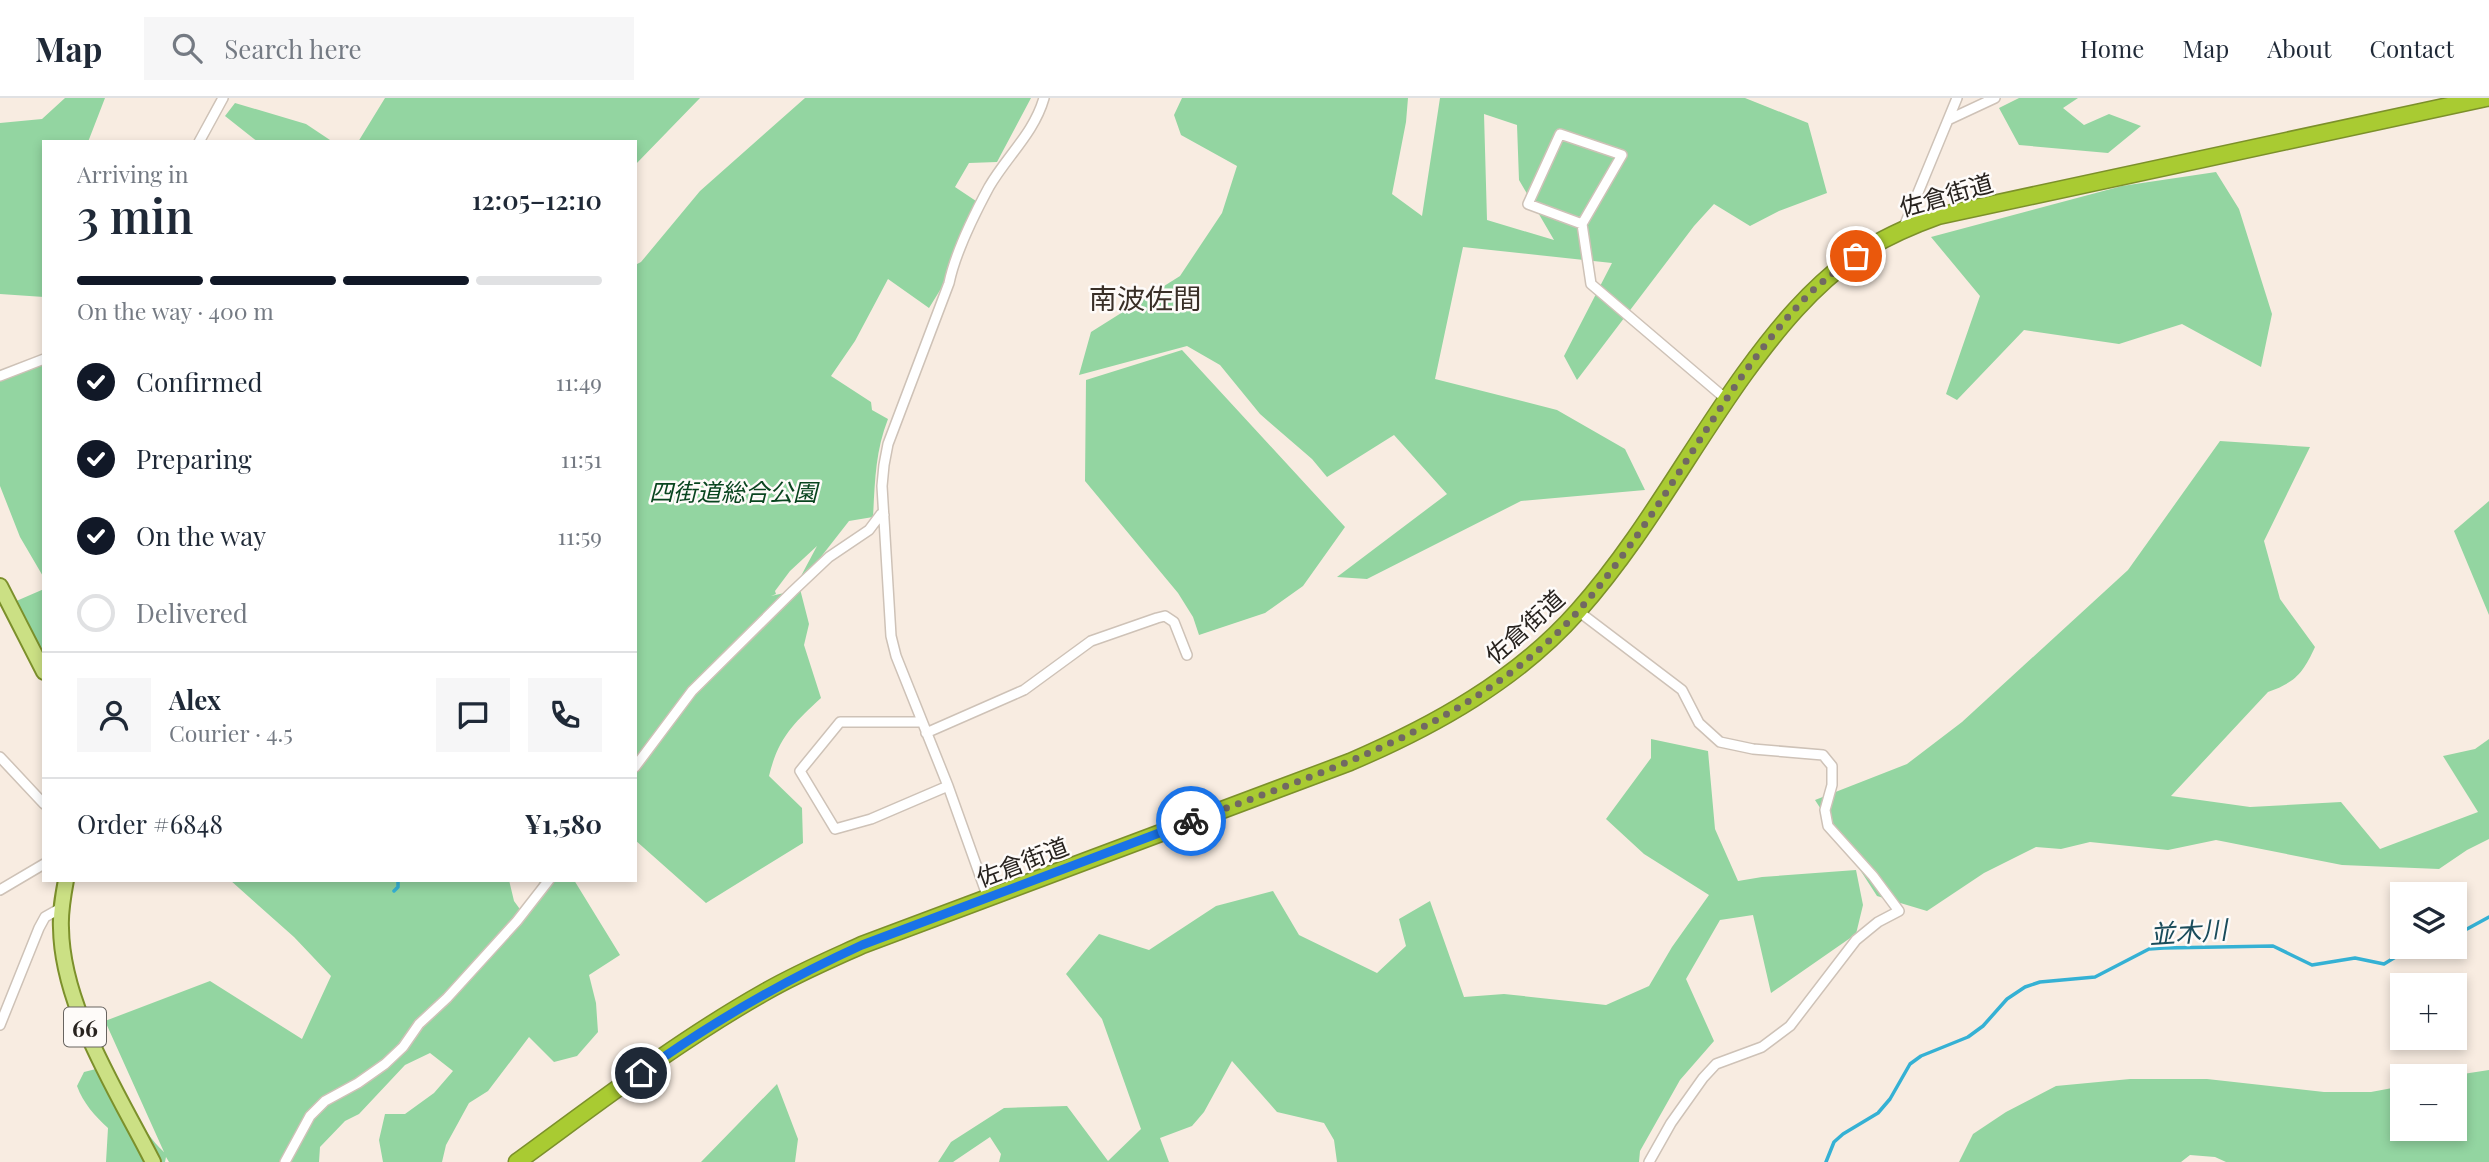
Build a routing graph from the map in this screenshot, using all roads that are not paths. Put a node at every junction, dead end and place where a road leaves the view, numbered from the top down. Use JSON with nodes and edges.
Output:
{"nodes":[{"id":1,"x":223,"y":98,"type":"edge"},
{"id":2,"x":1044,"y":98,"type":"edge"},
{"id":3,"x":1957,"y":98,"type":"edge"},
{"id":4,"x":1994,"y":98,"type":"edge"},
{"id":5,"x":2486,"y":98,"type":"edge"},
{"id":6,"x":1950,"y":119,"type":"junction"},
{"id":7,"x":200,"y":140,"type":"edge"},
{"id":8,"x":1581,"y":224,"type":"junction"},
{"id":9,"x":1903,"y":229,"type":"junction"},
{"id":10,"x":42,"y":360,"type":"edge"},
{"id":11,"x":0,"y":376,"type":"edge"},
{"id":12,"x":1726,"y":399,"type":"junction"},
{"id":13,"x":884,"y":515,"type":"junction"},
{"id":14,"x":0,"y":586,"type":"edge"},
{"id":15,"x":1578,"y":611,"type":"junction"},
{"id":16,"x":1187,"y":655,"type":"dead end"},
{"id":17,"x":42,"y":668,"type":"edge"},
{"id":18,"x":921,"y":722,"type":"junction"},
{"id":19,"x":926,"y":733,"type":"junction"},
{"id":20,"x":0,"y":757,"type":"edge"},
{"id":21,"x":637,"y":764,"type":"edge"},
{"id":22,"x":948,"y":786,"type":"junction"},
{"id":23,"x":42,"y":802,"type":"edge"},
{"id":24,"x":42,"y":865,"type":"edge"},
{"id":25,"x":66,"y":882,"type":"edge"},
{"id":26,"x":547,"y":882,"type":"edge"},
{"id":27,"x":0,"y":890,"type":"edge"},
{"id":28,"x":988,"y":898,"type":"junction"},
{"id":29,"x":61,"y":908,"type":"junction"},
{"id":30,"x":0,"y":1024,"type":"edge"},
{"id":31,"x":153,"y":1162,"type":"edge"},
{"id":32,"x":285,"y":1162,"type":"edge"},
{"id":33,"x":517,"y":1162,"type":"edge"},
{"id":34,"x":1649,"y":1162,"type":"edge"}],
"edges":[{"from":1,"to":7,"type":"street"},
{"from":2,"to":13,"type":"street"},
{"from":3,"to":6,"type":"street"},
{"from":4,"to":6,"type":"street"},
{"from":5,"to":9,"type":"highway","name":"佐倉街道"},
{"from":6,"to":9,"type":"street"},
{"from":8,"to":8,"type":"street"},
{"from":8,"to":12,"type":"street"},
{"from":9,"to":12,"type":"highway","name":"佐倉街道"},
{"from":10,"to":11,"type":"street"},
{"from":12,"to":15,"type":"highway","name":"佐倉街道"},
{"from":13,"to":18,"type":"street"},
{"from":13,"to":21,"type":"street"},
{"from":14,"to":17,"type":"main road"},
{"from":15,"to":28,"type":"highway","name":"佐倉街道"},
{"from":15,"to":34,"type":"street"},
{"from":16,"to":19,"type":"street"},
{"from":18,"to":19,"type":"street"},
{"from":18,"to":22,"type":"street"},
{"from":19,"to":22,"type":"street"},
{"from":20,"to":23,"type":"street"},
{"from":22,"to":28,"type":"street"},
{"from":24,"to":27,"type":"street"},
{"from":25,"to":29,"type":"main road","number":"66"},
{"from":26,"to":32,"type":"street"},
{"from":28,"to":33,"type":"highway","name":"佐倉街道"},
{"from":29,"to":30,"type":"street"},
{"from":29,"to":31,"type":"main road","number":"66"}]}
